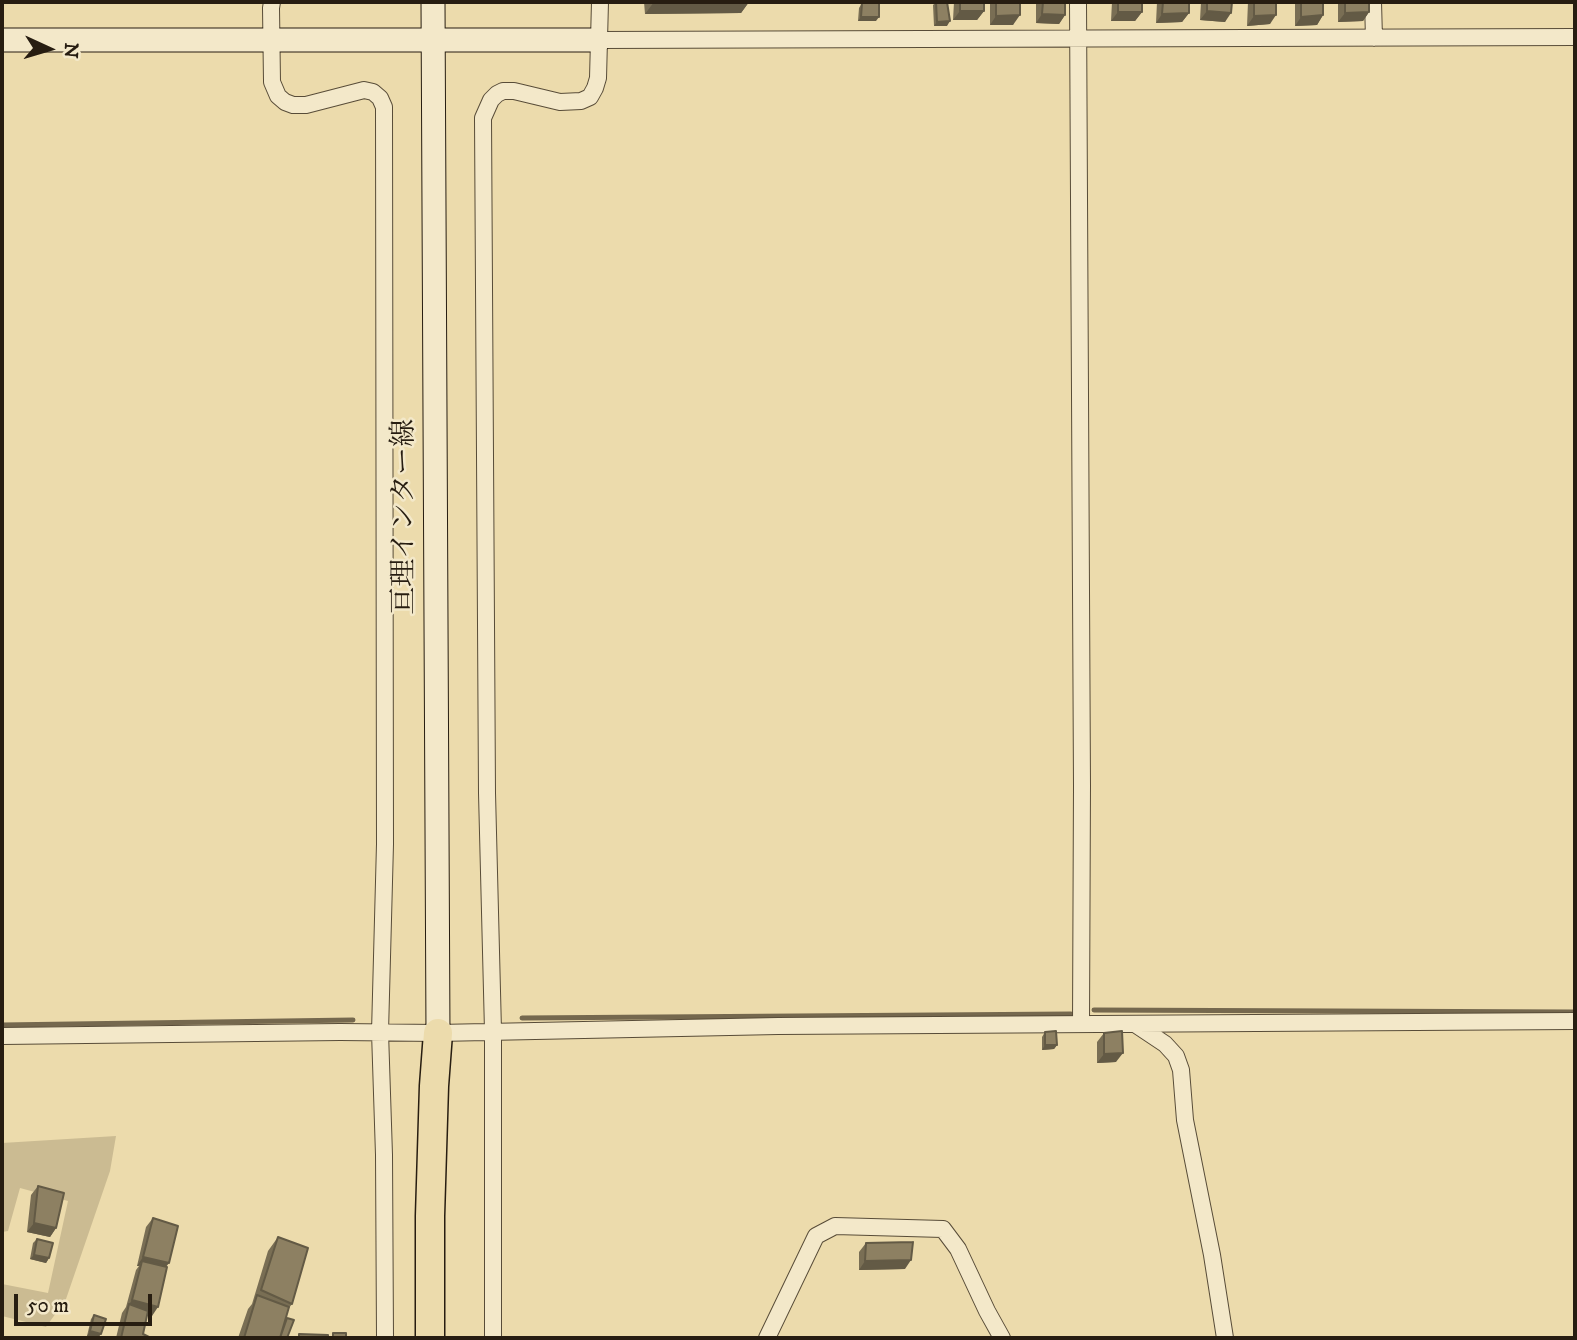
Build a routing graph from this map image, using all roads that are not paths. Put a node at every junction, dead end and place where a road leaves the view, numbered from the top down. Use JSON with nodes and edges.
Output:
{"nodes":[{"id":1,"x":272,"y":2,"type":"edge"},
{"id":2,"x":433,"y":2,"type":"edge"},
{"id":3,"x":600,"y":2,"type":"edge"},
{"id":4,"x":1078,"y":2,"type":"edge"},
{"id":5,"x":1373,"y":2,"type":"edge"},
{"id":6,"x":1078,"y":37,"type":"junction"},
{"id":7,"x":1575,"y":37,"type":"edge"},
{"id":8,"x":1374,"y":38,"type":"junction"},
{"id":9,"x":433,"y":39,"type":"junction"},
{"id":10,"x":2,"y":40,"type":"edge"},
{"id":11,"x":271,"y":40,"type":"junction"},
{"id":12,"x":599,"y":40,"type":"junction"},
{"id":13,"x":1575,"y":1020,"type":"edge"},
{"id":14,"x":1081,"y":1024,"type":"junction"},
{"id":15,"x":1135,"y":1024,"type":"junction"},
{"id":16,"x":493,"y":1031,"type":"junction"},
{"id":17,"x":380,"y":1032,"type":"junction"},
{"id":18,"x":438,"y":1032,"type":"junction"},
{"id":19,"x":2,"y":1036,"type":"edge"},
{"id":20,"x":385,"y":1338,"type":"edge"},
{"id":21,"x":430,"y":1338,"type":"edge"},
{"id":22,"x":447,"y":1338,"type":"edge"},
{"id":23,"x":493,"y":1338,"type":"edge"},
{"id":24,"x":767,"y":1338,"type":"edge"},
{"id":25,"x":1002,"y":1338,"type":"edge"},
{"id":26,"x":1225,"y":1338,"type":"edge"}],
"edges":[{"from":1,"to":11,"type":"street"},
{"from":2,"to":9,"type":"main road","name":"亘理インター線"},
{"from":3,"to":12,"type":"street"},
{"from":4,"to":6,"type":"street"},
{"from":5,"to":8,"type":"street"},
{"from":6,"to":8,"type":"street"},
{"from":6,"to":12,"type":"street"},
{"from":6,"to":14,"type":"street"},
{"from":7,"to":8,"type":"street"},
{"from":9,"to":11,"type":"main road"},
{"from":9,"to":12,"type":"main road"},
{"from":9,"to":18,"type":"main road","name":"亘理インター線"},
{"from":10,"to":11,"type":"main road"},
{"from":11,"to":17,"type":"street"},
{"from":12,"to":16,"type":"street"},
{"from":13,"to":15,"type":"street"},
{"from":14,"to":15,"type":"street"},
{"from":14,"to":16,"type":"street"},
{"from":15,"to":26,"type":"street"},
{"from":16,"to":18,"type":"street"},
{"from":16,"to":23,"type":"street"},
{"from":17,"to":18,"type":"street"},
{"from":17,"to":19,"type":"street"},
{"from":17,"to":20,"type":"street"},
{"from":18,"to":21,"type":"highway"},
{"from":18,"to":22,"type":"highway"},
{"from":24,"to":25,"type":"street"}]}
